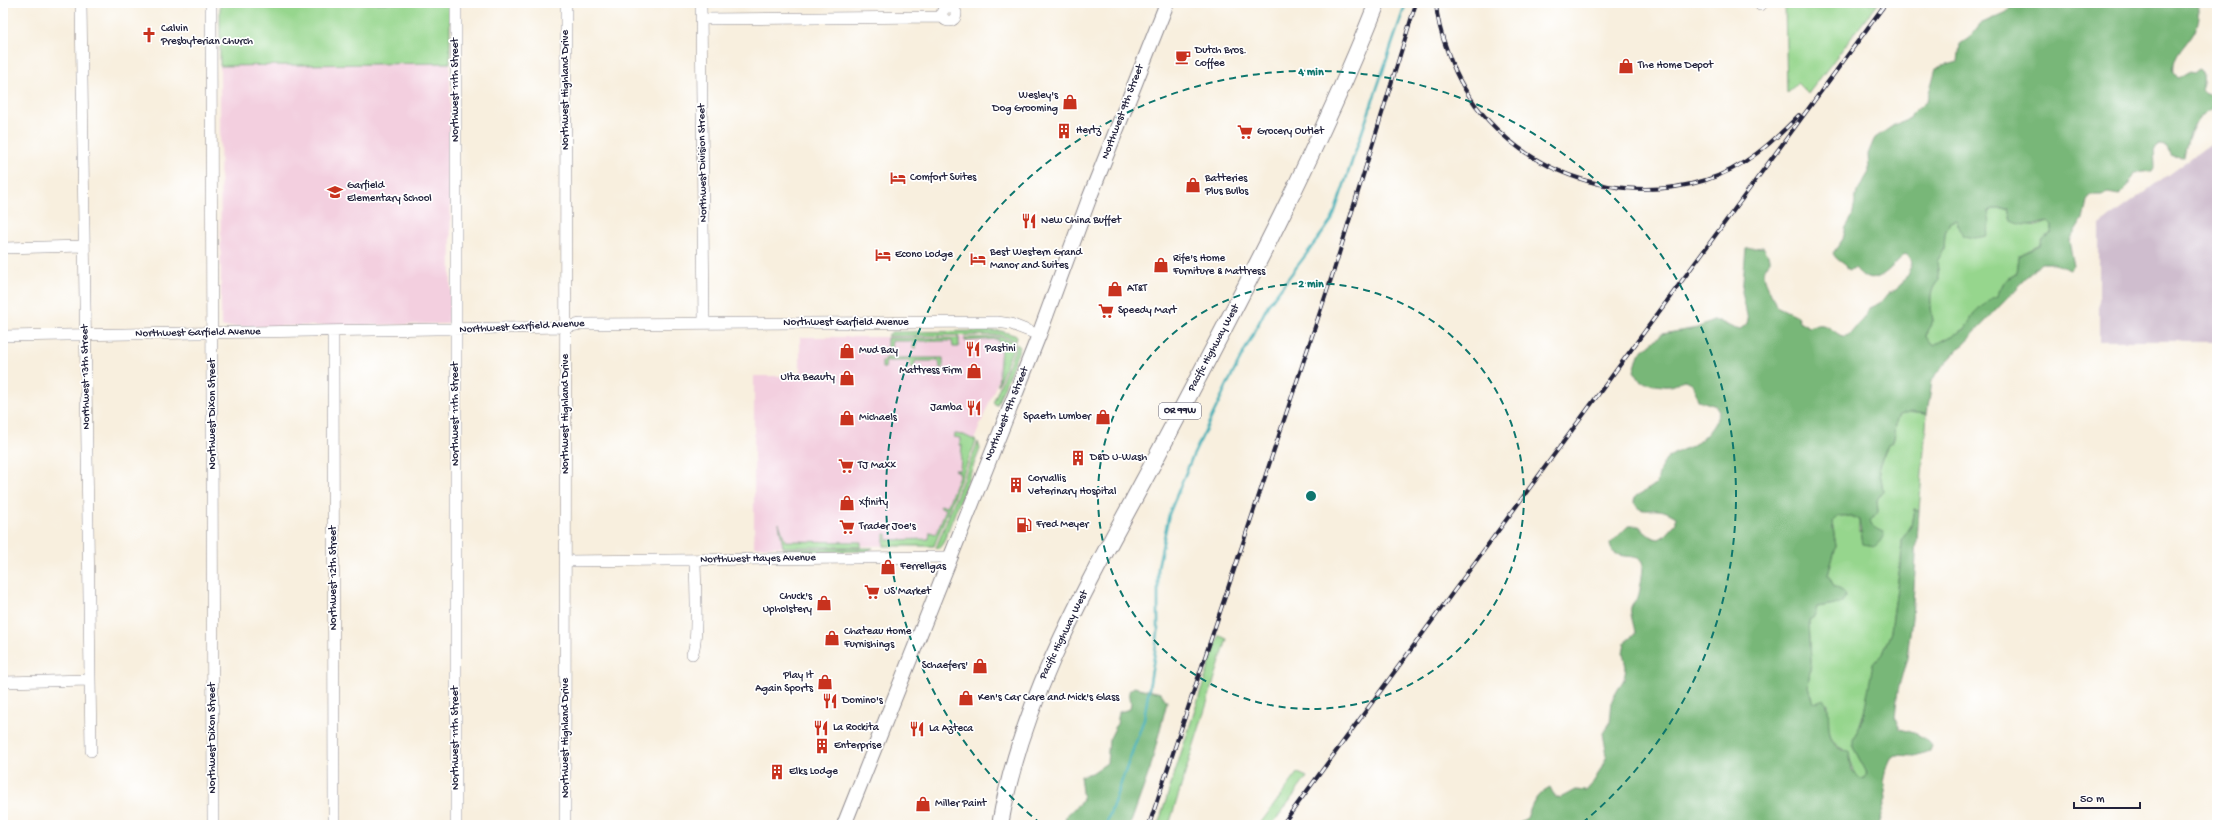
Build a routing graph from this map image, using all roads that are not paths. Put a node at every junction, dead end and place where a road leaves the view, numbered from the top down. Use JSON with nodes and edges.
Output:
{"nodes":[{"id":1,"x":80,"y":3,"type":"edge"},
{"id":2,"x":211,"y":3,"type":"edge"},
{"id":3,"x":456,"y":3,"type":"edge"},
{"id":4,"x":566,"y":3,"type":"edge"},
{"id":5,"x":701,"y":3,"type":"edge"},
{"id":6,"x":1167,"y":3,"type":"edge"},
{"id":7,"x":1377,"y":3,"type":"edge"},
{"id":8,"x":942,"y":17,"type":"dead end"},
{"id":9,"x":701,"y":19,"type":"junction"},
{"id":10,"x":84,"y":246,"type":"junction"},
{"id":11,"x":3,"y":248,"type":"edge"},
{"id":12,"x":704,"y":323,"type":"junction"},
{"id":13,"x":566,"y":327,"type":"junction"},
{"id":14,"x":455,"y":330,"type":"junction"},
{"id":15,"x":333,"y":332,"type":"junction"},
{"id":16,"x":213,"y":333,"type":"junction"},
{"id":17,"x":85,"y":335,"type":"junction"},
{"id":18,"x":1039,"y":335,"type":"junction"},
{"id":19,"x":3,"y":336,"type":"edge"},
{"id":20,"x":950,"y":557,"type":"junction"},
{"id":21,"x":695,"y":560,"type":"junction"},
{"id":22,"x":566,"y":561,"type":"junction"},
{"id":23,"x":692,"y":654,"type":"dead end"},
{"id":24,"x":90,"y":680,"type":"junction"},
{"id":25,"x":3,"y":682,"type":"edge"},
{"id":26,"x":91,"y":751,"type":"dead end"},
{"id":27,"x":213,"y":825,"type":"edge"},
{"id":28,"x":334,"y":825,"type":"edge"},
{"id":29,"x":456,"y":825,"type":"edge"},
{"id":30,"x":565,"y":825,"type":"edge"},
{"id":31,"x":844,"y":825,"type":"edge"},
{"id":32,"x":1000,"y":825,"type":"edge"}],
"edges":[{"from":1,"to":10,"type":"street","name":"Northwest 13th Street"},
{"from":2,"to":16,"type":"street","name":"Northwest Dixon Street"},
{"from":3,"to":14,"type":"street","name":"Northwest 11th Street"},
{"from":4,"to":13,"type":"street","name":"Northwest Highland Drive"},
{"from":5,"to":9,"type":"street","name":"Northwest Division Street"},
{"from":6,"to":18,"type":"main road","name":"Northwest 9th Street"},
{"from":7,"to":32,"type":"highway","name":"Pacific Highway West","number":"OR 99W"},
{"from":8,"to":9,"type":"street"},
{"from":9,"to":12,"type":"street","name":"Northwest Division Street"},
{"from":10,"to":11,"type":"street"},
{"from":10,"to":17,"type":"street","name":"Northwest 13th Street"},
{"from":12,"to":13,"type":"street","name":"Northwest Garfield Avenue"},
{"from":12,"to":18,"type":"street","name":"Northwest Garfield Avenue"},
{"from":13,"to":14,"type":"street","name":"Northwest Garfield Avenue"},
{"from":13,"to":22,"type":"street","name":"Northwest Highland Drive"},
{"from":14,"to":15,"type":"street","name":"Northwest Garfield Avenue"},
{"from":14,"to":29,"type":"street","name":"Northwest 11th Street"},
{"from":15,"to":16,"type":"street","name":"Northwest Garfield Avenue"},
{"from":15,"to":28,"type":"street","name":"Northwest 12th Street"},
{"from":16,"to":17,"type":"street","name":"Northwest Garfield Avenue"},
{"from":16,"to":27,"type":"street","name":"Northwest Dixon Street"},
{"from":17,"to":19,"type":"street","name":"Northwest Garfield Avenue"},
{"from":17,"to":24,"type":"street","name":"Northwest 13th Street"},
{"from":18,"to":20,"type":"main road","name":"Northwest 9th Street"},
{"from":20,"to":21,"type":"street","name":"Northwest Hayes Avenue"},
{"from":20,"to":31,"type":"main road","name":"Northwest 9th Street"},
{"from":21,"to":22,"type":"street","name":"Northwest Hayes Avenue"},
{"from":21,"to":23,"type":"street"},
{"from":22,"to":30,"type":"street","name":"Northwest Highland Drive"},
{"from":24,"to":25,"type":"street"},
{"from":24,"to":26,"type":"street","name":"Northwest 13th Street"}]}
